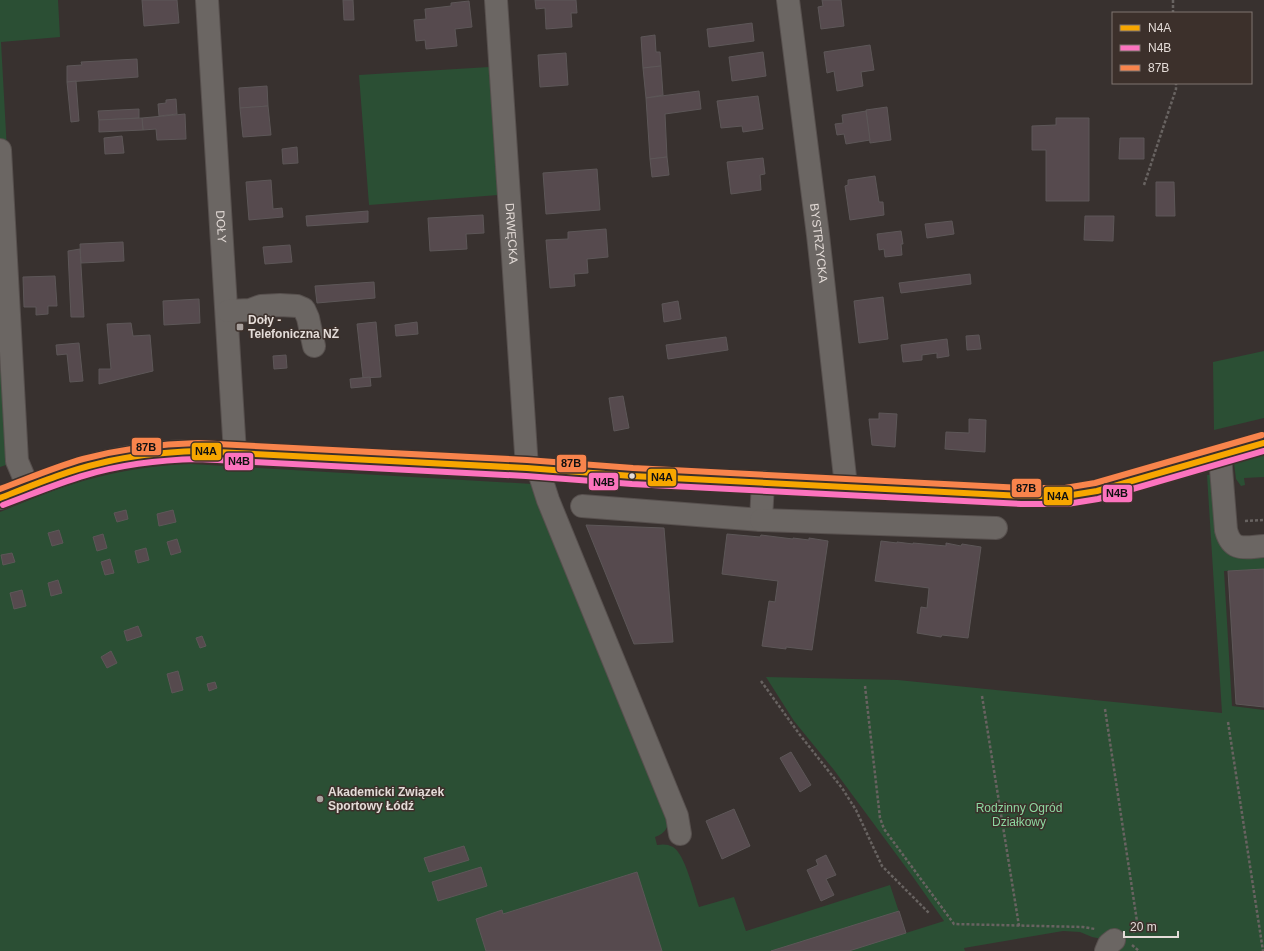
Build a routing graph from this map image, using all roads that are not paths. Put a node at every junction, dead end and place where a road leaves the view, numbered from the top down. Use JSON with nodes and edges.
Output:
{"nodes":[{"id":1,"x":207,"y":0,"type":"edge"},
{"id":2,"x":496,"y":0,"type":"edge"},
{"id":3,"x":788,"y":0,"type":"edge"},
{"id":4,"x":0,"y":150,"type":"edge"},
{"id":5,"x":228,"y":311,"type":"junction"},
{"id":6,"x":314,"y":346,"type":"dead end"},
{"id":7,"x":1264,"y":442,"type":"edge"},
{"id":8,"x":235,"y":453,"type":"junction"},
{"id":9,"x":1220,"y":456,"type":"junction"},
{"id":10,"x":533,"y":468,"type":"junction"},
{"id":11,"x":763,"y":482,"type":"junction"},
{"id":12,"x":846,"y":486,"type":"junction"},
{"id":13,"x":28,"y":487,"type":"junction"},
{"id":14,"x":0,"y":498,"type":"edge"},
{"id":15,"x":582,"y":506,"type":"dead end"},
{"id":16,"x":761,"y":520,"type":"junction"},
{"id":17,"x":996,"y":528,"type":"dead end"},
{"id":18,"x":1264,"y":546,"type":"edge"},
{"id":19,"x":680,"y":834,"type":"dead end"}],
"edges":[{"from":1,"to":5,"type":"street","name":"DOŁY"},
{"from":2,"to":10,"type":"street","name":"DRWĘCKA"},
{"from":3,"to":12,"type":"street","name":"BYSTRZYCKA"},
{"from":4,"to":13,"type":"street"},
{"from":5,"to":6,"type":"street"},
{"from":5,"to":8,"type":"street","name":"DOŁY"},
{"from":7,"to":9,"type":"street"},
{"from":8,"to":10,"type":"street"},
{"from":8,"to":13,"type":"street"},
{"from":9,"to":12,"type":"street"},
{"from":9,"to":18,"type":"street"},
{"from":10,"to":11,"type":"street"},
{"from":10,"to":19,"type":"street","name":"DRWĘCKA"},
{"from":11,"to":12,"type":"street"},
{"from":11,"to":16,"type":"street"},
{"from":13,"to":14,"type":"street"},
{"from":15,"to":16,"type":"street"},
{"from":16,"to":17,"type":"street"}]}
